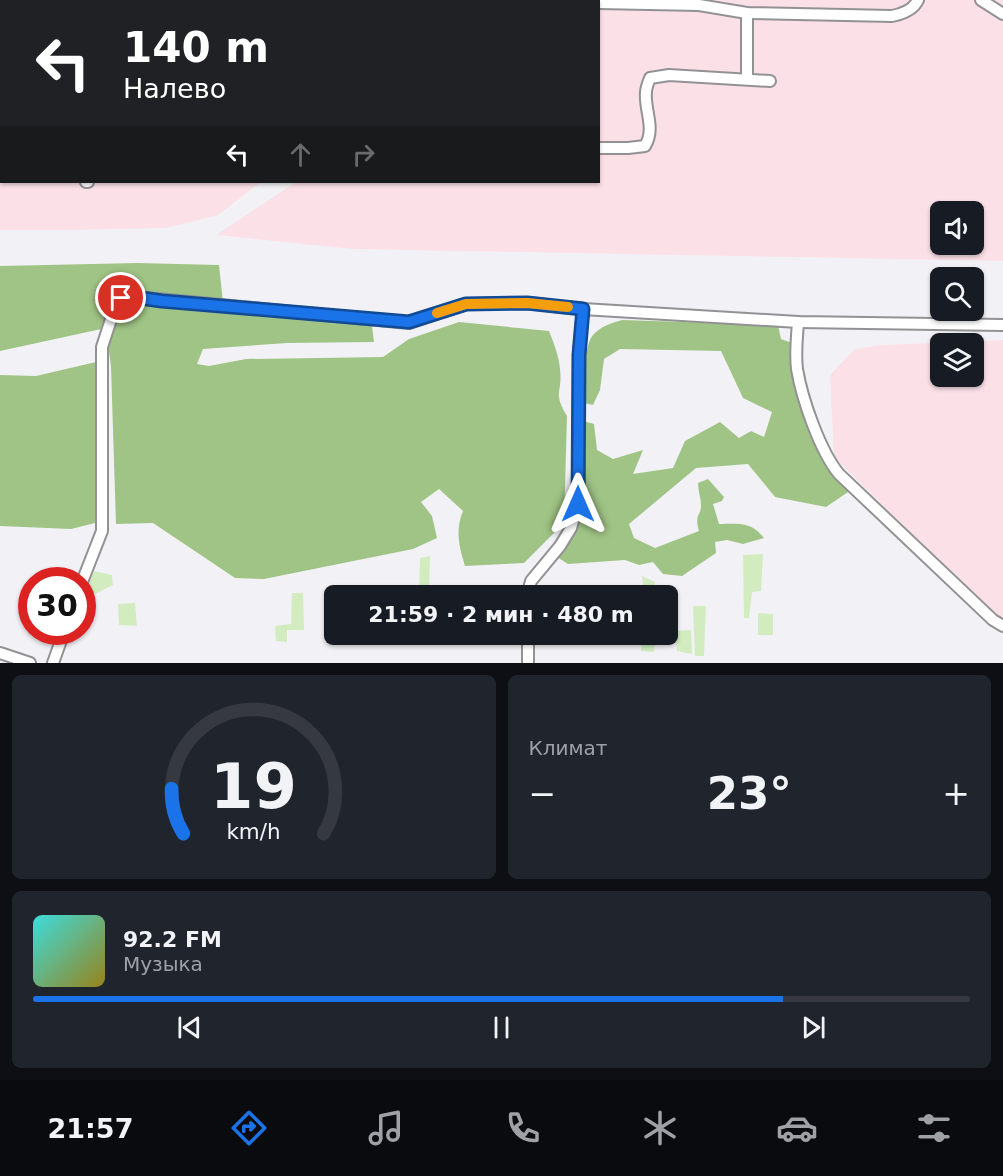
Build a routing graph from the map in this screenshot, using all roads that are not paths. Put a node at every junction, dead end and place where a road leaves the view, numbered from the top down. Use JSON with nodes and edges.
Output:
{"nodes":[{"id":1,"x":918,"y":0,"type":"edge"},
{"id":2,"x":981,"y":0,"type":"edge"},
{"id":3,"x":600,"y":3,"type":"edge"},
{"id":4,"x":747,"y":13,"type":"junction"},
{"id":5,"x":1003,"y":14,"type":"edge"},
{"id":6,"x":747,"y":79,"type":"junction"},
{"id":7,"x":770,"y":81,"type":"dead end"},
{"id":8,"x":600,"y":148,"type":"edge"},
{"id":9,"x":583,"y":309,"type":"junction"},
{"id":10,"x":798,"y":322,"type":"junction"},
{"id":11,"x":1003,"y":325,"type":"edge"},
{"id":12,"x":88,"y":567,"type":"edge"},
{"id":13,"x":530,"y":585,"type":"edge"},
{"id":14,"x":1003,"y":626,"type":"edge"},
{"id":15,"x":59,"y":645,"type":"edge"},
{"id":16,"x":528,"y":645,"type":"edge"},
{"id":17,"x":0,"y":652,"type":"edge"},
{"id":18,"x":30,"y":663,"type":"edge"},
{"id":19,"x":53,"y":663,"type":"edge"},
{"id":20,"x":528,"y":663,"type":"edge"}],
"edges":[{"from":1,"to":4,"type":"street"},
{"from":2,"to":5,"type":"street"},
{"from":3,"to":4,"type":"street"},
{"from":4,"to":6,"type":"street"},
{"from":6,"to":7,"type":"street"},
{"from":6,"to":8,"type":"street"},
{"from":9,"to":10,"type":"street"},
{"from":9,"to":12,"type":"street"},
{"from":9,"to":13,"type":"street"},
{"from":10,"to":11,"type":"street"},
{"from":10,"to":14,"type":"street"},
{"from":15,"to":19,"type":"street"},
{"from":16,"to":20,"type":"street"},
{"from":17,"to":18,"type":"street"}]}
